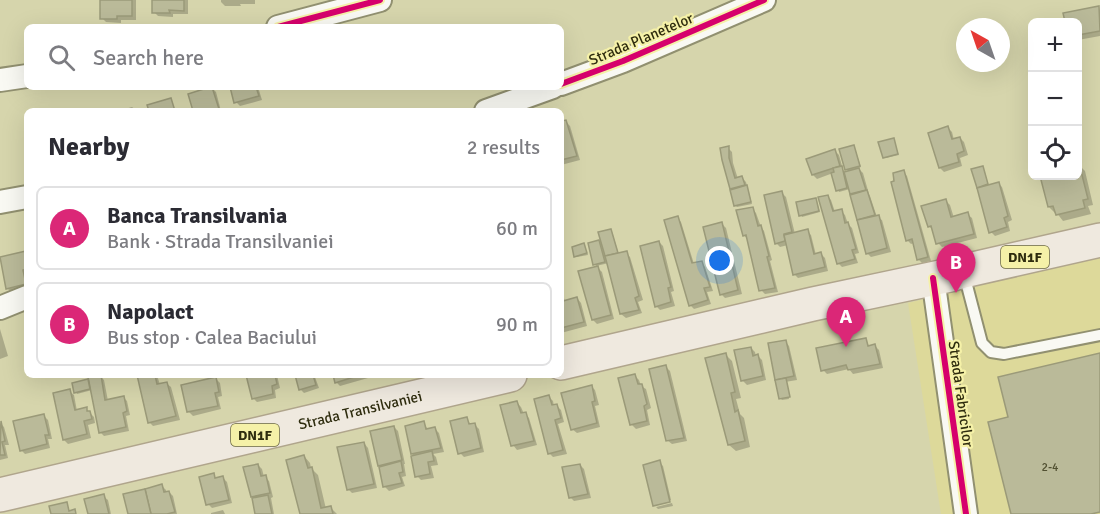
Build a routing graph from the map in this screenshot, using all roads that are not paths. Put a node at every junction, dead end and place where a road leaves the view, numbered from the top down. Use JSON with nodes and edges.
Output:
{"nodes":[{"id":1,"x":380,"y":0,"type":"edge"},
{"id":2,"x":764,"y":0,"type":"edge"},
{"id":3,"x":289,"y":24,"type":"edge"},
{"id":4,"x":24,"y":76,"type":"edge"},
{"id":5,"x":0,"y":80,"type":"edge"},
{"id":6,"x":564,"y":83,"type":"edge"},
{"id":7,"x":545,"y":90,"type":"edge"},
{"id":8,"x":494,"y":108,"type":"edge"},
{"id":9,"x":24,"y":198,"type":"edge"},
{"id":10,"x":0,"y":202,"type":"edge"},
{"id":11,"x":1100,"y":240,"type":"edge"},
{"id":12,"x":948,"y":274,"type":"junction"},
{"id":13,"x":24,"y":298,"type":"edge"},
{"id":14,"x":0,"y":308,"type":"edge"},
{"id":15,"x":1100,"y":335,"type":"edge"},
{"id":16,"x":564,"y":362,"type":"edge"},
{"id":17,"x":497,"y":378,"type":"edge"},
{"id":18,"x":0,"y":495,"type":"edge"},
{"id":19,"x":966,"y":514,"type":"edge"}],
"edges":[{"from":1,"to":3,"type":"street"},
{"from":2,"to":6,"type":"street","name":"Strada Planetelor"},
{"from":4,"to":5,"type":"street"},
{"from":7,"to":8,"type":"street"},
{"from":9,"to":10,"type":"street"},
{"from":11,"to":12,"type":"main road","number":"DN1F"},
{"from":12,"to":15,"type":"lane"},
{"from":12,"to":16,"type":"main road","number":"DN1F"},
{"from":12,"to":19,"type":"street","name":"Strada Fabricilor"},
{"from":13,"to":14,"type":"street"},
{"from":17,"to":18,"type":"main road","name":"Strada Transilvaniei","number":"DN1F"}]}
